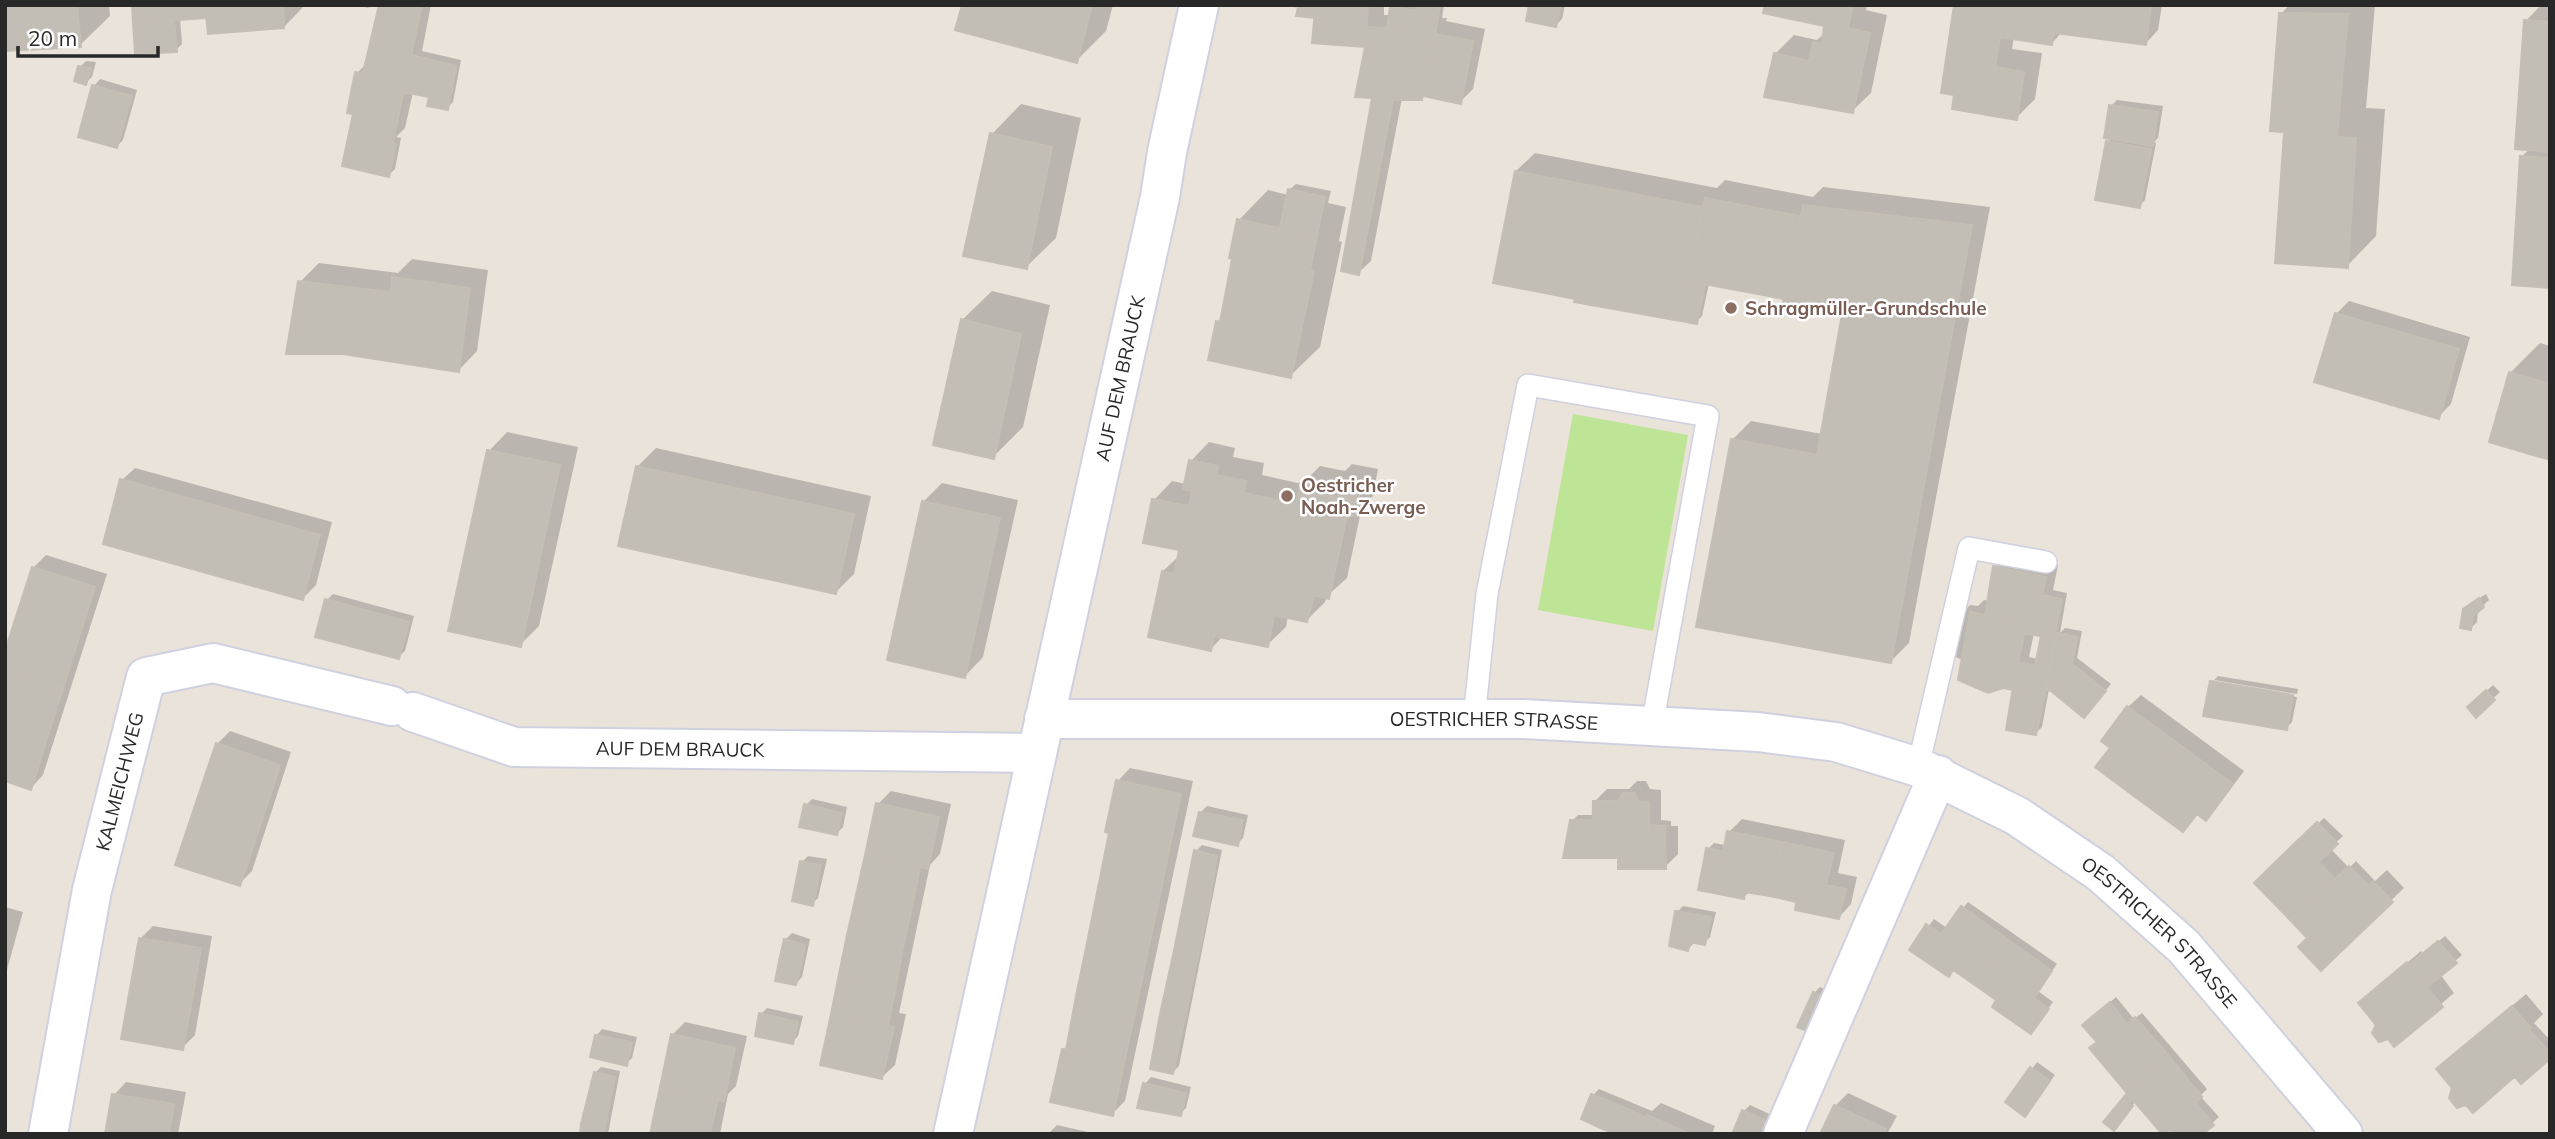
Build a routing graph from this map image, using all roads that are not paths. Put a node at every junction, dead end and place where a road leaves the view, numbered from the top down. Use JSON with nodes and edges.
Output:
{"nodes":[{"id":1,"x":1199,"y":5,"type":"edge"},
{"id":2,"x":2046,"y":562,"type":"dead end"},
{"id":3,"x":402,"y":709,"type":"joint"},
{"id":4,"x":1474,"y":719,"type":"junction"},
{"id":5,"x":1652,"y":726,"type":"junction"},
{"id":6,"x":1041,"y":736,"type":"junction"},
{"id":7,"x":1928,"y":771,"type":"junction"},
{"id":8,"x":48,"y":1134,"type":"edge"},
{"id":9,"x":953,"y":1134,"type":"edge"},
{"id":10,"x":1783,"y":1134,"type":"edge"},
{"id":11,"x":2343,"y":1134,"type":"edge"}],
"edges":[{"from":1,"to":6,"type":"street","name":"AUF DEM BRAUCK"},
{"from":2,"to":7,"type":"lane"},
{"from":3,"to":6,"type":"street","name":"AUF DEM BRAUCK"},
{"from":3,"to":8,"type":"street","name":"KALMEICHWEG"},
{"from":4,"to":5,"type":"street","name":"OESTRICHER STRASSE"},
{"from":4,"to":5,"type":"lane"},
{"from":4,"to":6,"type":"street","name":"OESTRICHER STRASSE"},
{"from":5,"to":7,"type":"street","name":"OESTRICHER STRASSE"},
{"from":6,"to":9,"type":"street","name":"AUF DEM BRAUCK"},
{"from":7,"to":10,"type":"street"},
{"from":7,"to":11,"type":"street","name":"OESTRICHER STRASSE"}]}
